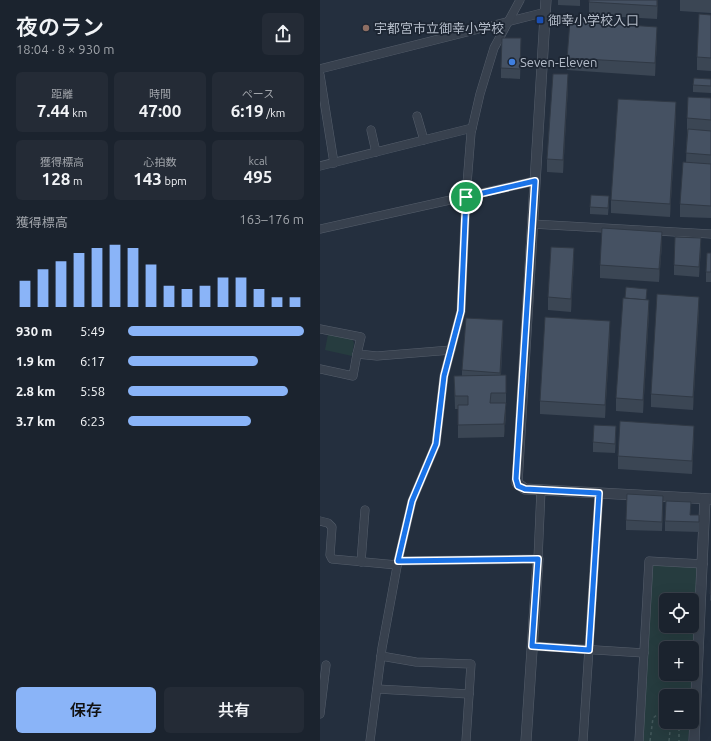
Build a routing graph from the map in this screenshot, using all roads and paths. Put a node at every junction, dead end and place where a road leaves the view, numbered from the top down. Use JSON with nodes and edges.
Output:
{"nodes":[{"id":1,"x":520,"y":0,"type":"edge"},
{"id":2,"x":546,"y":0,"type":"edge"},
{"id":3,"x":546,"y":12,"type":"junction"},
{"id":4,"x":507,"y":21,"type":"junction"},
{"id":5,"x":320,"y":69,"type":"edge"},
{"id":6,"x":320,"y":75,"type":"edge"},
{"id":7,"x":417,"y":116,"type":"dead end"},
{"id":8,"x":472,"y":128,"type":"junction"},
{"id":9,"x":371,"y":130,"type":"dead end"},
{"id":10,"x":424,"y":140,"type":"junction"},
{"id":11,"x":376,"y":152,"type":"junction"},
{"id":12,"x":334,"y":163,"type":"junction"},
{"id":13,"x":320,"y":166,"type":"edge"},
{"id":14,"x":535,"y":181,"type":"junction"},
{"id":15,"x":466,"y":197,"type":"junction"},
{"id":16,"x":532,"y":224,"type":"junction"},
{"id":17,"x":320,"y":229,"type":"edge"},
{"id":18,"x":711,"y":234,"type":"edge"},
{"id":19,"x":320,"y":329,"type":"edge"},
{"id":20,"x":451,"y":350,"type":"junction"},
{"id":21,"x":357,"y":354,"type":"junction"},
{"id":22,"x":320,"y":369,"type":"edge"},
{"id":23,"x":541,"y":490,"type":"junction"},
{"id":24,"x":599,"y":493,"type":"junction"},
{"id":25,"x":708,"y":499,"type":"edge"},
{"id":26,"x":365,"y":510,"type":"dead end"},
{"id":27,"x":320,"y":521,"type":"edge"},
{"id":28,"x":538,"y":559,"type":"junction"},
{"id":29,"x":361,"y":562,"type":"junction"},
{"id":30,"x":397,"y":563,"type":"junction"},
{"id":31,"x":703,"y":564,"type":"junction"},
{"id":32,"x":532,"y":646,"type":"junction"},
{"id":33,"x":589,"y":650,"type":"junction"},
{"id":34,"x":644,"y":653,"type":"junction"},
{"id":35,"x":381,"y":656,"type":"junction"},
{"id":36,"x":326,"y":666,"type":"dead end"},
{"id":37,"x":377,"y":689,"type":"junction"},
{"id":38,"x":469,"y":694,"type":"junction"},
{"id":39,"x":320,"y":714,"type":"edge"},
{"id":40,"x":659,"y":715,"type":"edge"},
{"id":41,"x":670,"y":729,"type":"edge"},
{"id":42,"x":679,"y":729,"type":"edge"},
{"id":43,"x":370,"y":741,"type":"edge"},
{"id":44,"x":466,"y":741,"type":"edge"},
{"id":45,"x":526,"y":741,"type":"edge"},
{"id":46,"x":583,"y":741,"type":"edge"},
{"id":47,"x":639,"y":741,"type":"edge"},
{"id":48,"x":650,"y":741,"type":"edge"},
{"id":49,"x":669,"y":741,"type":"edge"},
{"id":50,"x":679,"y":741,"type":"edge"},
{"id":51,"x":694,"y":741,"type":"edge"}],
"edges":[{"from":1,"to":4,"type":"street"},
{"from":2,"to":3,"type":"street"},
{"from":3,"to":4,"type":"street"},
{"from":3,"to":14,"type":"street"},
{"from":4,"to":5,"type":"street"},
{"from":4,"to":8,"type":"street"},
{"from":6,"to":12,"type":"street"},
{"from":7,"to":10,"type":"street"},
{"from":8,"to":10,"type":"street"},
{"from":8,"to":15,"type":"street"},
{"from":9,"to":11,"type":"street"},
{"from":10,"to":11,"type":"street"},
{"from":11,"to":12,"type":"street"},
{"from":12,"to":13,"type":"street"},
{"from":14,"to":15,"type":"street"},
{"from":14,"to":16,"type":"street"},
{"from":15,"to":17,"type":"street"},
{"from":15,"to":20,"type":"street"},
{"from":16,"to":18,"type":"street"},
{"from":16,"to":23,"type":"street"},
{"from":19,"to":21,"type":"street"},
{"from":20,"to":21,"type":"street"},
{"from":20,"to":30,"type":"street"},
{"from":21,"to":22,"type":"street"},
{"from":23,"to":24,"type":"street"},
{"from":23,"to":28,"type":"street"},
{"from":24,"to":25,"type":"street"},
{"from":24,"to":33,"type":"street"},
{"from":25,"to":31,"type":"street"},
{"from":26,"to":29,"type":"street"},
{"from":27,"to":29,"type":"street"},
{"from":28,"to":30,"type":"street"},
{"from":28,"to":32,"type":"street"},
{"from":29,"to":30,"type":"street"},
{"from":30,"to":35,"type":"street"},
{"from":31,"to":34,"type":"street"},
{"from":31,"to":51,"type":"street"},
{"from":32,"to":33,"type":"street"},
{"from":32,"to":45,"type":"street"},
{"from":33,"to":34,"type":"street"},
{"from":33,"to":46,"type":"street"},
{"from":34,"to":47,"type":"street"},
{"from":35,"to":37,"type":"street"},
{"from":35,"to":38,"type":"street"},
{"from":36,"to":39,"type":"street"},
{"from":37,"to":38,"type":"street"},
{"from":37,"to":43,"type":"street"},
{"from":38,"to":44,"type":"street"},
{"from":40,"to":48,"type":"path"},
{"from":41,"to":49,"type":"path"},
{"from":42,"to":50,"type":"path"}]}
